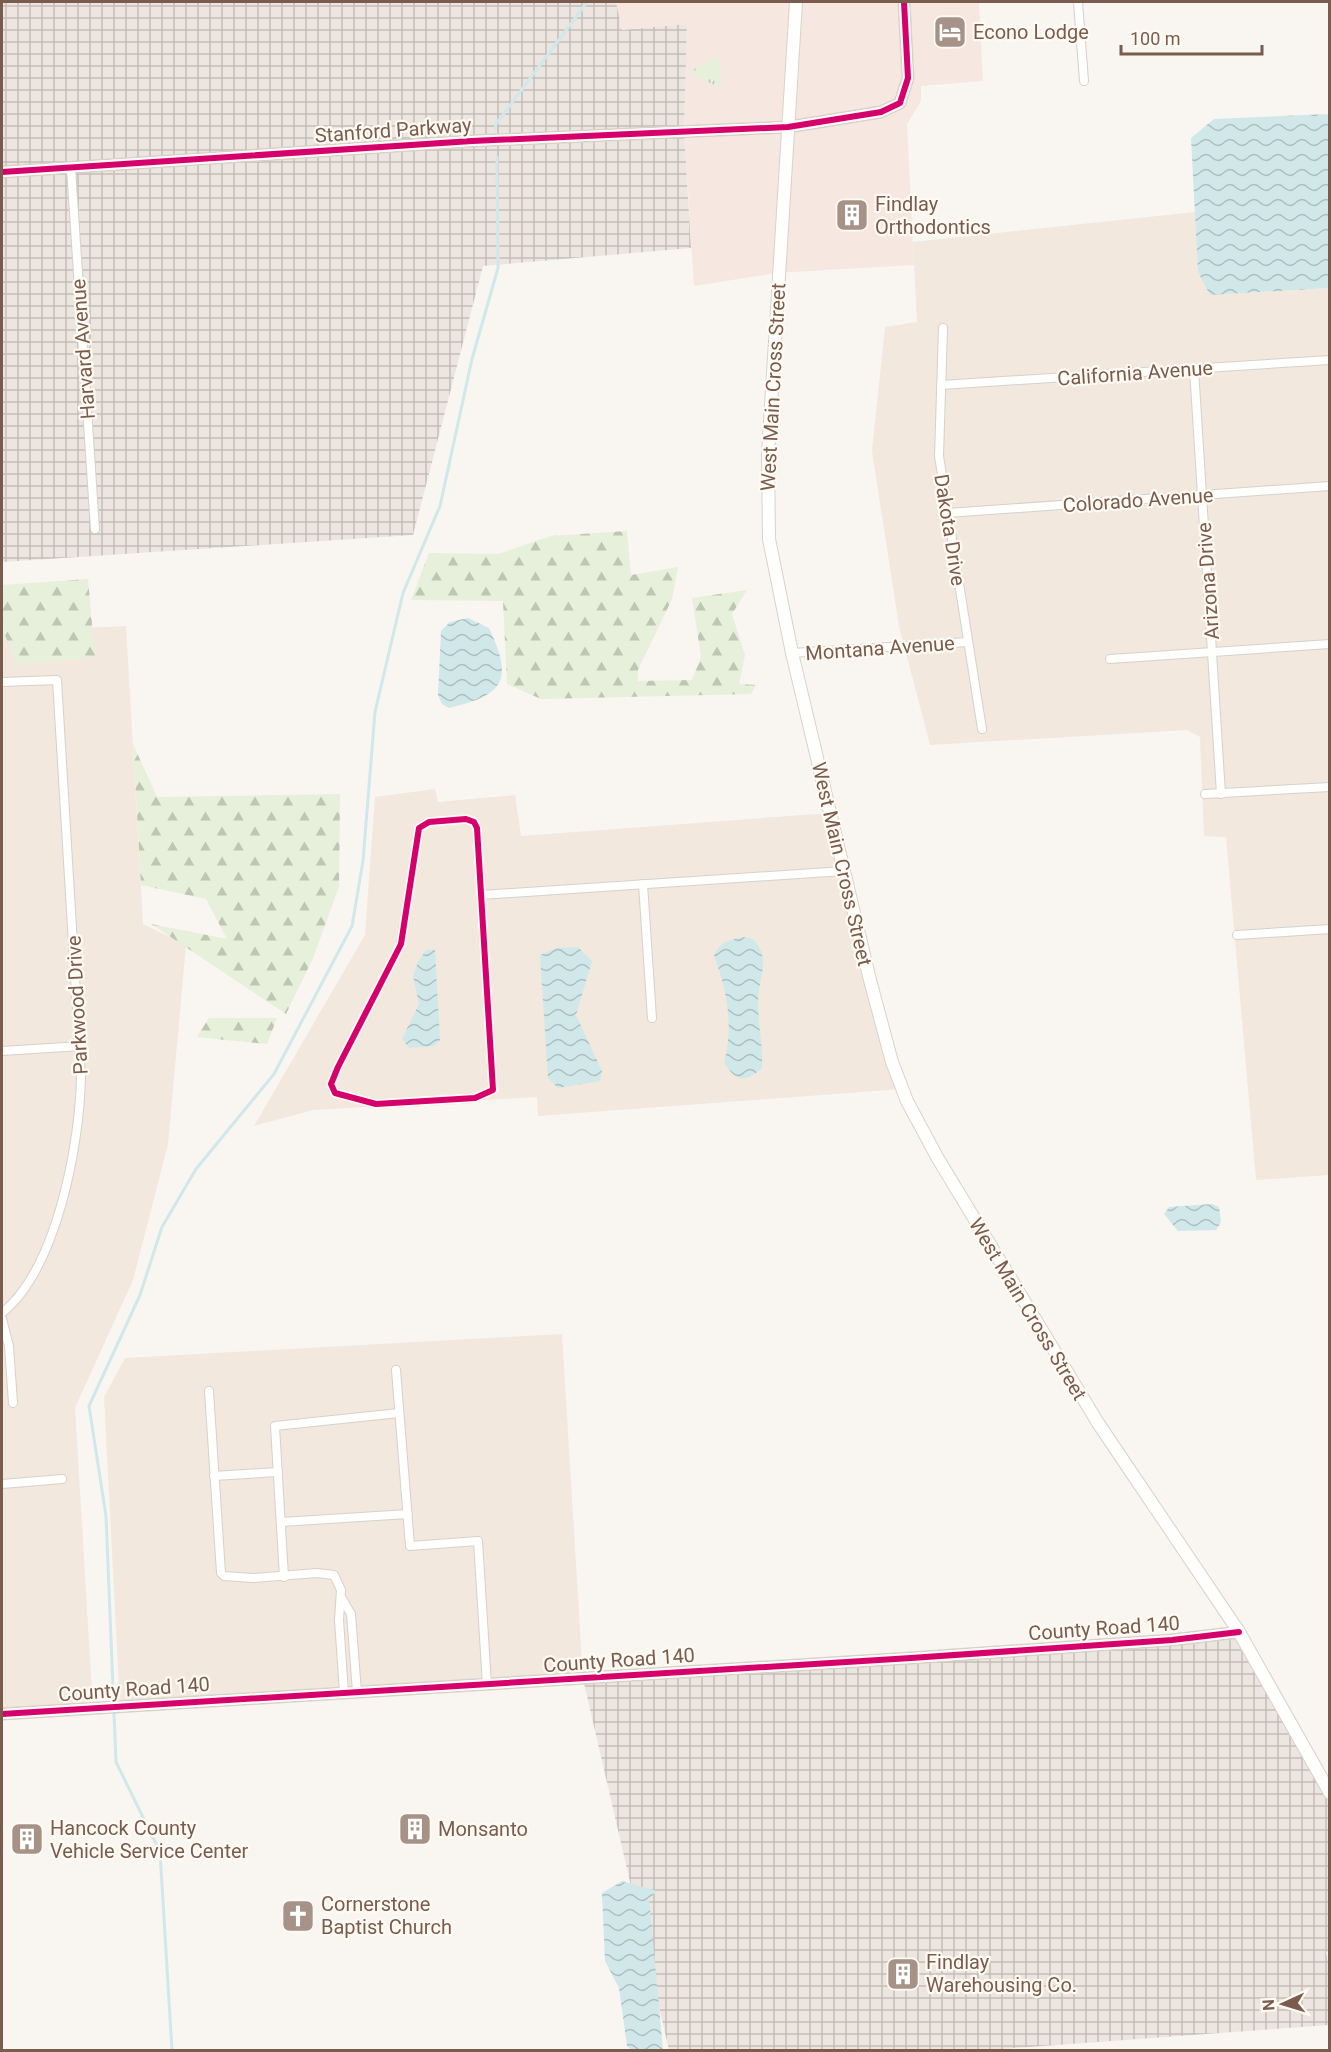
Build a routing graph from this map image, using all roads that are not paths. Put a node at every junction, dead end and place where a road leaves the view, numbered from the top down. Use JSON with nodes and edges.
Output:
{"nodes":[{"id":1,"x":796,"y":2,"type":"edge"},
{"id":2,"x":904,"y":2,"type":"edge"},
{"id":3,"x":1078,"y":2,"type":"edge"},
{"id":4,"x":1084,"y":81,"type":"dead end"},
{"id":5,"x":788,"y":127,"type":"junction"},
{"id":6,"x":71,"y":168,"type":"junction"},
{"id":7,"x":2,"y":172,"type":"edge"},
{"id":8,"x":943,"y":328,"type":"dead end"},
{"id":9,"x":1329,"y":360,"type":"edge"},
{"id":10,"x":1194,"y":369,"type":"junction"},
{"id":11,"x":941,"y":385,"type":"junction"},
{"id":12,"x":1329,"y":486,"type":"edge"},
{"id":13,"x":1202,"y":496,"type":"junction"},
{"id":14,"x":947,"y":513,"type":"junction"},
{"id":15,"x":95,"y":529,"type":"dead end"},
{"id":16,"x":968,"y":642,"type":"junction"},
{"id":17,"x":1329,"y":644,"type":"edge"},
{"id":18,"x":1212,"y":652,"type":"junction"},
{"id":19,"x":792,"y":653,"type":"junction"},
{"id":20,"x":1110,"y":659,"type":"dead end"},
{"id":21,"x":2,"y":682,"type":"edge"},
{"id":22,"x":982,"y":729,"type":"dead end"},
{"id":23,"x":1329,"y":787,"type":"edge"},
{"id":24,"x":1221,"y":794,"type":"junction"},
{"id":25,"x":1205,"y":795,"type":"dead end"},
{"id":26,"x":844,"y":871,"type":"junction"},
{"id":27,"x":643,"y":884,"type":"junction"},
{"id":28,"x":481,"y":895,"type":"junction"},
{"id":29,"x":1329,"y":929,"type":"edge"},
{"id":30,"x":1238,"y":935,"type":"dead end"},
{"id":31,"x":652,"y":1018,"type":"dead end"},
{"id":32,"x":81,"y":1046,"type":"junction"},
{"id":33,"x":2,"y":1051,"type":"edge"},
{"id":34,"x":2,"y":1313,"type":"edge"},
{"id":35,"x":2,"y":1319,"type":"edge"},
{"id":36,"x":396,"y":1370,"type":"dead end"},
{"id":37,"x":209,"y":1391,"type":"dead end"},
{"id":38,"x":13,"y":1403,"type":"dead end"},
{"id":39,"x":399,"y":1413,"type":"junction"},
{"id":40,"x":278,"y":1472,"type":"junction"},
{"id":41,"x":214,"y":1476,"type":"junction"},
{"id":42,"x":62,"y":1479,"type":"dead end"},
{"id":43,"x":2,"y":1484,"type":"edge"},
{"id":44,"x":408,"y":1514,"type":"junction"},
{"id":45,"x":281,"y":1522,"type":"junction"},
{"id":46,"x":284,"y":1577,"type":"junction"},
{"id":47,"x":341,"y":1597,"type":"junction"},
{"id":48,"x":1239,"y":1632,"type":"junction"},
{"id":49,"x":487,"y":1685,"type":"junction"},
{"id":50,"x":357,"y":1692,"type":"junction"},
{"id":51,"x":345,"y":1693,"type":"junction"},
{"id":52,"x":2,"y":1714,"type":"edge"},
{"id":53,"x":1329,"y":1793,"type":"edge"}],
"edges":[{"from":1,"to":5,"type":"main road","name":"West Main Cross Street"},
{"from":2,"to":5,"type":"street","name":"Stanford Parkway"},
{"from":3,"to":4,"type":"street"},
{"from":5,"to":6,"type":"street","name":"Stanford Parkway"},
{"from":5,"to":19,"type":"main road","name":"West Main Cross Street"},
{"from":6,"to":7,"type":"street","name":"Stanford Parkway"},
{"from":6,"to":15,"type":"street","name":"Harvard Avenue"},
{"from":8,"to":11,"type":"street","name":"Dakota Drive"},
{"from":9,"to":10,"type":"street","name":"California Avenue"},
{"from":10,"to":11,"type":"street","name":"California Avenue"},
{"from":10,"to":13,"type":"street","name":"Arizona Drive"},
{"from":11,"to":14,"type":"street","name":"Dakota Drive"},
{"from":12,"to":13,"type":"street","name":"Colorado Avenue"},
{"from":13,"to":14,"type":"street","name":"Colorado Avenue"},
{"from":13,"to":18,"type":"street","name":"Arizona Drive"},
{"from":14,"to":16,"type":"street","name":"Dakota Drive"},
{"from":16,"to":19,"type":"street","name":"Montana Avenue"},
{"from":16,"to":22,"type":"street","name":"Dakota Drive"},
{"from":17,"to":18,"type":"street"},
{"from":18,"to":20,"type":"street"},
{"from":18,"to":24,"type":"street","name":"Arizona Drive"},
{"from":19,"to":26,"type":"main road","name":"West Main Cross Street"},
{"from":21,"to":32,"type":"street","name":"Parkwood Drive"},
{"from":23,"to":24,"type":"street"},
{"from":24,"to":25,"type":"street"},
{"from":26,"to":27,"type":"street"},
{"from":26,"to":48,"type":"main road","name":"West Main Cross Street"},
{"from":27,"to":28,"type":"street"},
{"from":27,"to":31,"type":"street"},
{"from":28,"to":28,"type":"street"},
{"from":29,"to":30,"type":"street"},
{"from":32,"to":33,"type":"street"},
{"from":32,"to":34,"type":"street","name":"Parkwood Drive"},
{"from":35,"to":38,"type":"street"},
{"from":36,"to":39,"type":"street"},
{"from":37,"to":41,"type":"street"},
{"from":39,"to":40,"type":"street"},
{"from":39,"to":44,"type":"street"},
{"from":40,"to":41,"type":"street"},
{"from":40,"to":45,"type":"street"},
{"from":41,"to":46,"type":"street"},
{"from":42,"to":43,"type":"street"},
{"from":44,"to":45,"type":"street"},
{"from":44,"to":49,"type":"street"},
{"from":45,"to":46,"type":"street"},
{"from":46,"to":47,"type":"street"},
{"from":47,"to":50,"type":"street"},
{"from":47,"to":51,"type":"street"},
{"from":48,"to":49,"type":"street","name":"County Road 140"},
{"from":48,"to":53,"type":"main road","name":"West Main Cross Street"},
{"from":49,"to":50,"type":"street","name":"County Road 140"},
{"from":50,"to":51,"type":"street","name":"County Road 140"},
{"from":51,"to":52,"type":"street","name":"County Road 140"}]}
